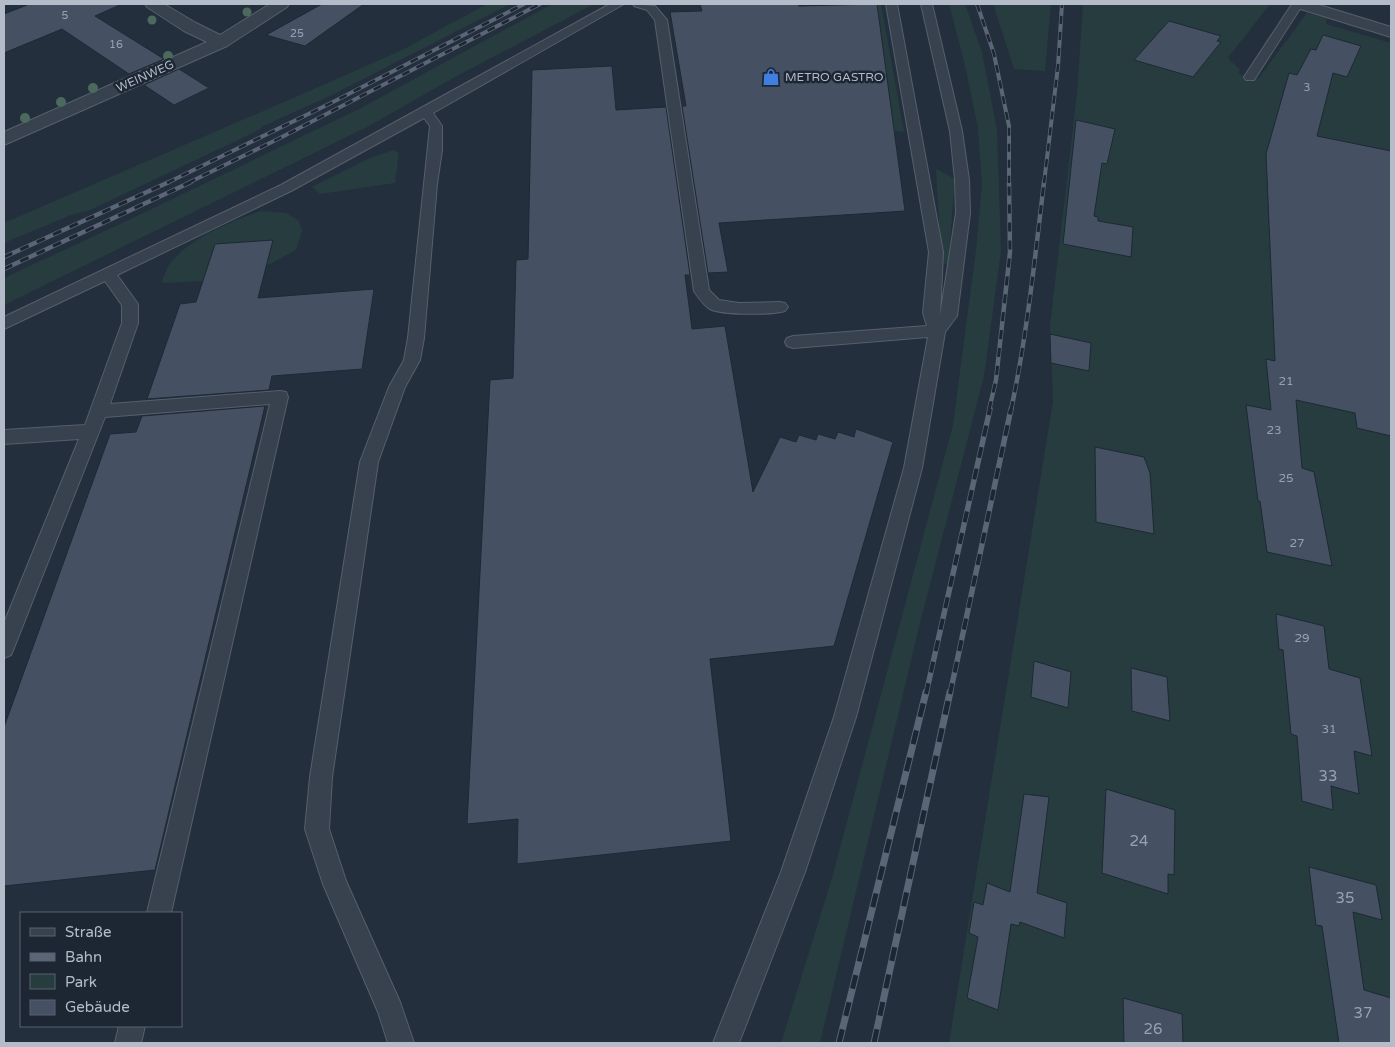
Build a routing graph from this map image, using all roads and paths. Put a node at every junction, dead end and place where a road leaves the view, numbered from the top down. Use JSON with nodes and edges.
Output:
{"nodes":[{"id":1,"x":153,"y":4,"type":"edge"},
{"id":2,"x":281,"y":4,"type":"edge"},
{"id":3,"x":618,"y":4,"type":"edge"},
{"id":4,"x":638,"y":4,"type":"edge"},
{"id":5,"x":891,"y":4,"type":"edge"},
{"id":6,"x":926,"y":4,"type":"edge"},
{"id":7,"x":1298,"y":4,"type":"edge"},
{"id":8,"x":1391,"y":32,"type":"edge"},
{"id":9,"x":221,"y":42,"type":"junction"},
{"id":10,"x":1250,"y":77,"type":"dead end"},
{"id":11,"x":426,"y":112,"type":"junction"},
{"id":12,"x":4,"y":139,"type":"edge"},
{"id":13,"x":107,"y":273,"type":"junction"},
{"id":14,"x":780,"y":307,"type":"dead end"},
{"id":15,"x":4,"y":323,"type":"edge"},
{"id":16,"x":937,"y":331,"type":"junction"},
{"id":17,"x":793,"y":342,"type":"dead end"},
{"id":18,"x":99,"y":411,"type":"junction"},
{"id":19,"x":91,"y":430,"type":"junction"},
{"id":20,"x":4,"y":437,"type":"edge"},
{"id":21,"x":4,"y":648,"type":"edge"},
{"id":22,"x":158,"y":912,"type":"edge"},
{"id":23,"x":132,"y":1027,"type":"edge"},
{"id":24,"x":128,"y":1043,"type":"edge"},
{"id":25,"x":401,"y":1043,"type":"edge"},
{"id":26,"x":726,"y":1043,"type":"edge"}],
"edges":[{"from":1,"to":9,"type":"street"},
{"from":2,"to":9,"type":"street","name":"WEINWEG"},
{"from":3,"to":11,"type":"lane"},
{"from":4,"to":14,"type":"lane"},
{"from":5,"to":16,"type":"lane"},
{"from":6,"to":16,"type":"lane"},
{"from":7,"to":8,"type":"street"},
{"from":7,"to":10,"type":"lane"},
{"from":9,"to":12,"type":"street","name":"WEINWEG"},
{"from":11,"to":13,"type":"lane"},
{"from":11,"to":25,"type":"lane"},
{"from":13,"to":15,"type":"lane"},
{"from":13,"to":18,"type":"lane"},
{"from":16,"to":17,"type":"lane"},
{"from":16,"to":26,"type":"lane"},
{"from":18,"to":19,"type":"lane"},
{"from":18,"to":22,"type":"lane"},
{"from":19,"to":20,"type":"lane"},
{"from":19,"to":21,"type":"lane"},
{"from":23,"to":24,"type":"lane"}]}
